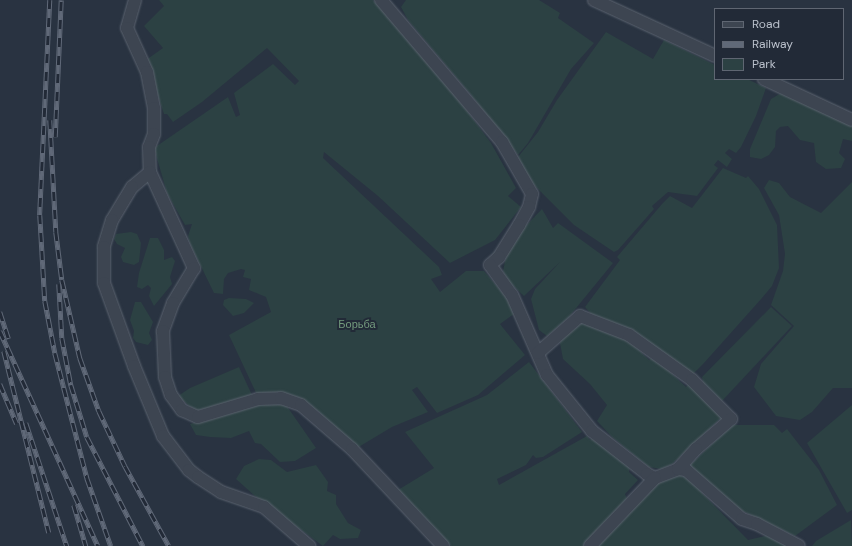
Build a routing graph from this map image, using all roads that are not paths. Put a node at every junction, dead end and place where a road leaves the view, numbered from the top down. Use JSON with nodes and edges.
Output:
{"nodes":[{"id":1,"x":135,"y":0,"type":"edge"},
{"id":2,"x":381,"y":0,"type":"edge"},
{"id":3,"x":594,"y":0,"type":"edge"},
{"id":4,"x":714,"y":56,"type":"edge"},
{"id":5,"x":766,"y":80,"type":"edge"},
{"id":6,"x":852,"y":120,"type":"edge"},
{"id":7,"x":150,"y":172,"type":"junction"},
{"id":8,"x":538,"y":353,"type":"junction"},
{"id":9,"x":678,"y":469,"type":"junction"},
{"id":10,"x":655,"y":478,"type":"junction"},
{"id":11,"x":309,"y":546,"type":"edge"},
{"id":12,"x":443,"y":546,"type":"edge"},
{"id":13,"x":590,"y":546,"type":"edge"},
{"id":14,"x":799,"y":546,"type":"edge"}],
"edges":[{"from":1,"to":7,"type":"street"},
{"from":2,"to":8,"type":"street"},
{"from":3,"to":4,"type":"street"},
{"from":5,"to":6,"type":"street"},
{"from":7,"to":11,"type":"street"},
{"from":7,"to":12,"type":"street"},
{"from":8,"to":9,"type":"street"},
{"from":8,"to":10,"type":"street"},
{"from":9,"to":10,"type":"street"},
{"from":9,"to":14,"type":"street"},
{"from":10,"to":13,"type":"street"}]}
